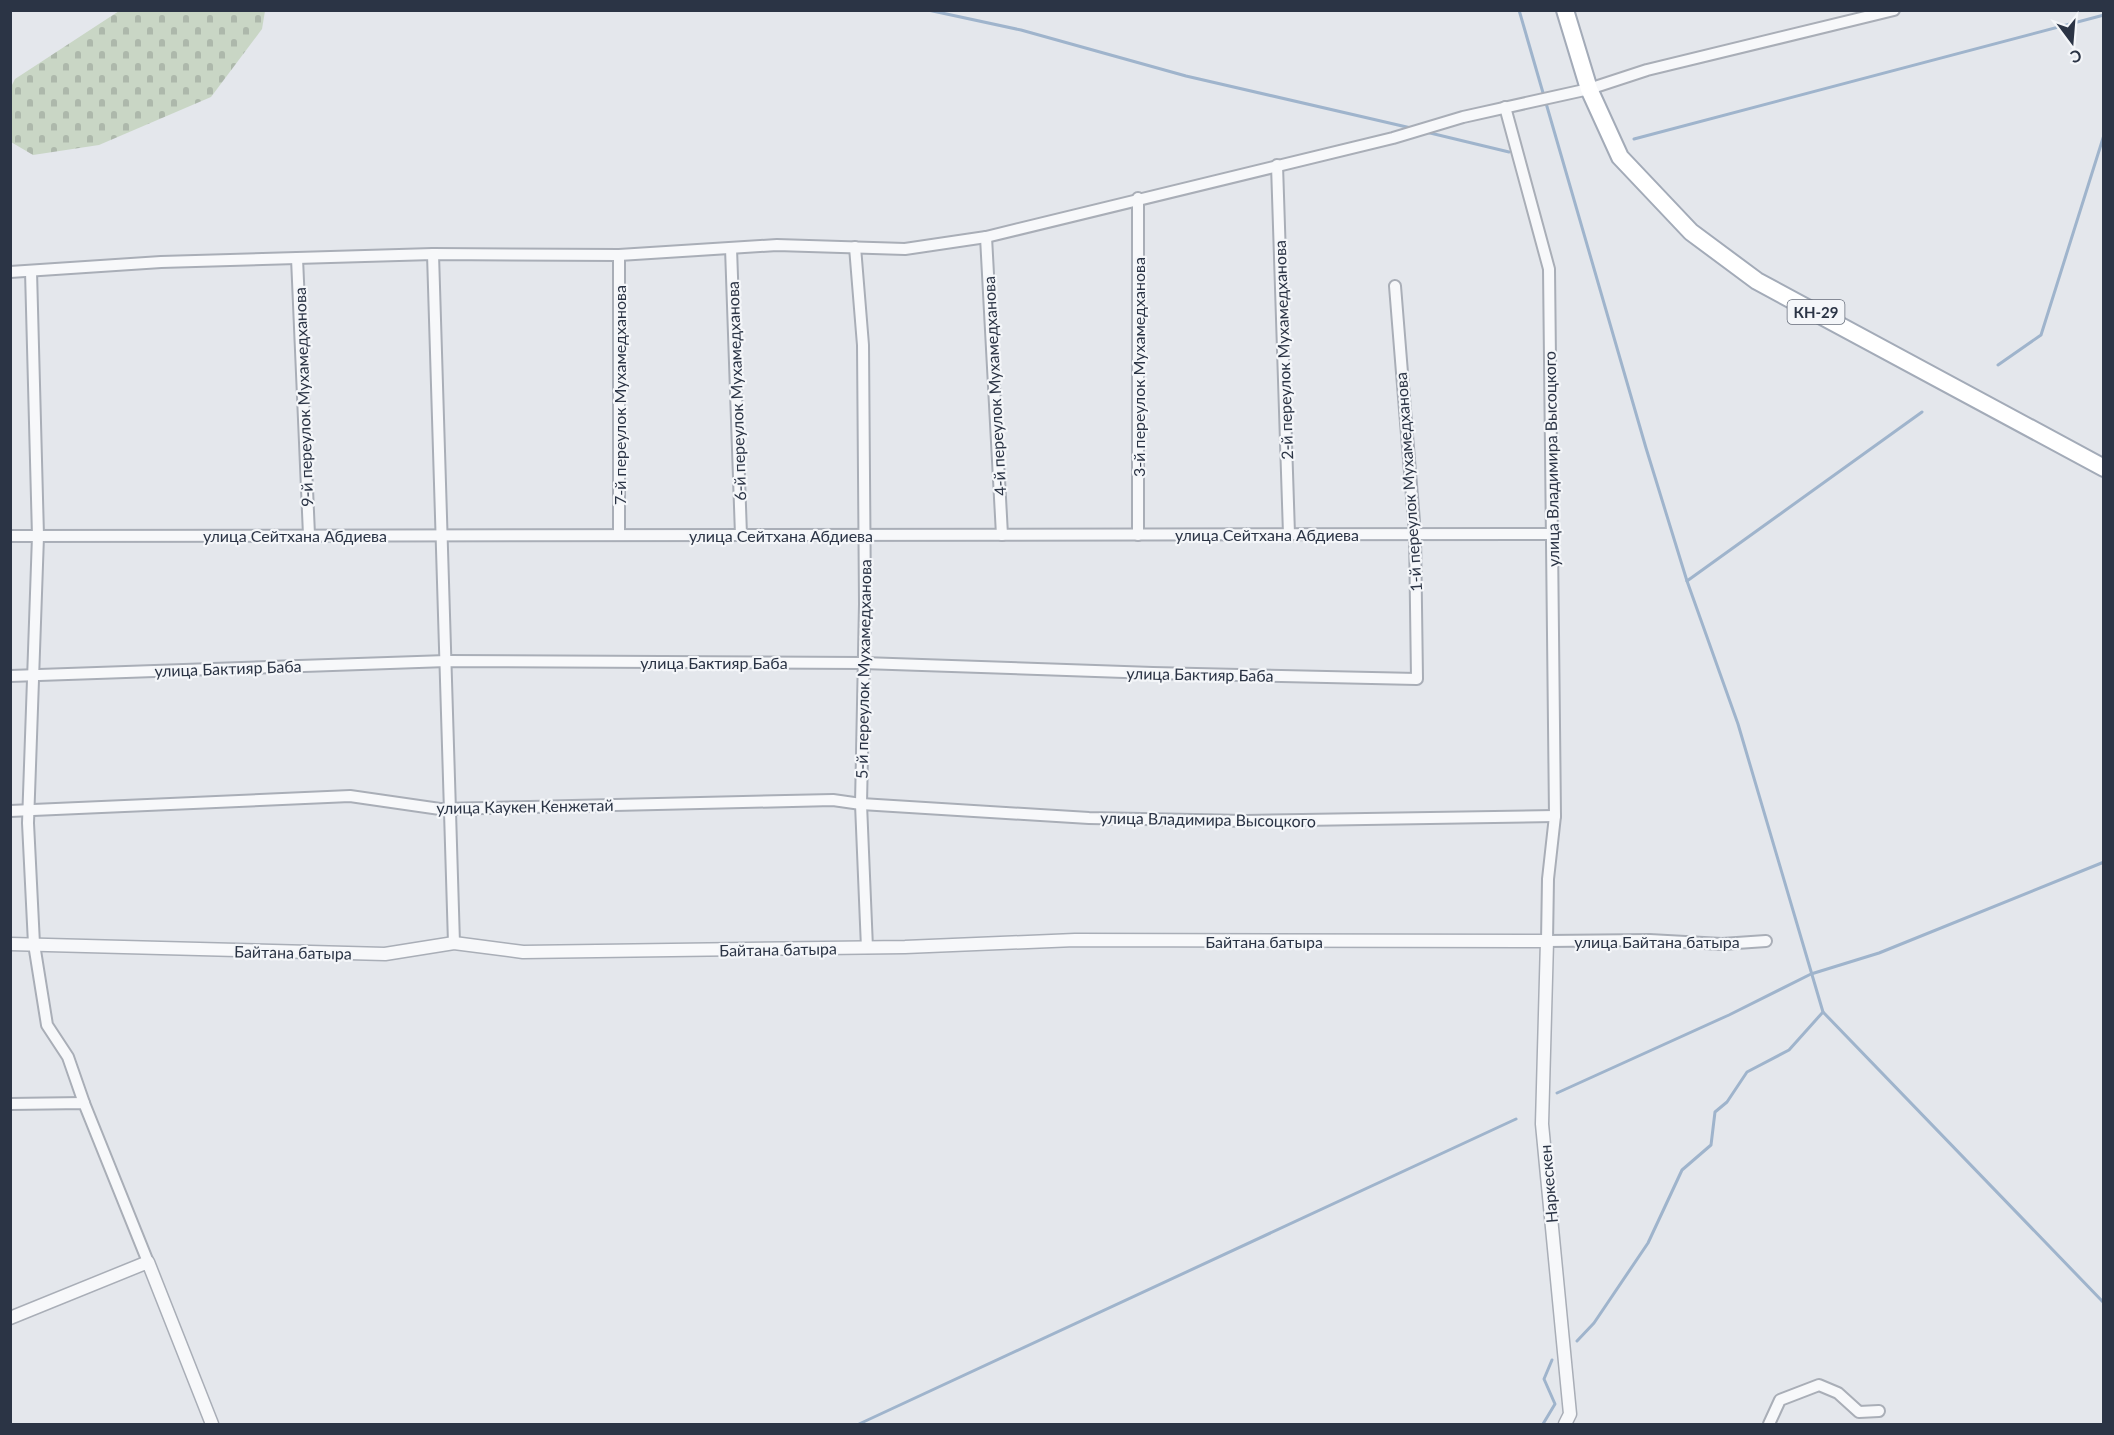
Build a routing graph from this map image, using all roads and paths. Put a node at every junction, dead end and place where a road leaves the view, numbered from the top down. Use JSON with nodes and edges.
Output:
{"nodes":[{"id":1,"x":1565,"y":10,"type":"edge"},
{"id":2,"x":1894,"y":10,"type":"edge"},
{"id":3,"x":1589,"y":88,"type":"junction"},
{"id":4,"x":1505,"y":107,"type":"junction"},
{"id":5,"x":1277,"y":165,"type":"junction"},
{"id":6,"x":1138,"y":198,"type":"junction"},
{"id":7,"x":986,"y":237,"type":"junction"},
{"id":8,"x":855,"y":247,"type":"junction"},
{"id":9,"x":731,"y":248,"type":"junction"},
{"id":10,"x":433,"y":254,"type":"junction"},
{"id":11,"x":619,"y":255,"type":"junction"},
{"id":12,"x":297,"y":258,"type":"junction"},
{"id":13,"x":31,"y":271,"type":"junction"},
{"id":14,"x":10,"y":273,"type":"edge"},
{"id":15,"x":1395,"y":286,"type":"dead end"},
{"id":16,"x":2103,"y":468,"type":"edge"},
{"id":17,"x":1289,"y":534,"type":"junction"},
{"id":18,"x":1415,"y":534,"type":"junction"},
{"id":19,"x":1551,"y":534,"type":"junction"},
{"id":20,"x":442,"y":535,"type":"junction"},
{"id":21,"x":619,"y":535,"type":"junction"},
{"id":22,"x":741,"y":535,"type":"junction"},
{"id":23,"x":865,"y":535,"type":"junction"},
{"id":24,"x":1002,"y":535,"type":"junction"},
{"id":25,"x":1138,"y":535,"type":"junction"},
{"id":26,"x":10,"y":536,"type":"edge"},
{"id":27,"x":38,"y":536,"type":"junction"},
{"id":28,"x":309,"y":536,"type":"junction"},
{"id":29,"x":447,"y":661,"type":"junction"},
{"id":30,"x":863,"y":663,"type":"junction"},
{"id":31,"x":33,"y":675,"type":"junction"},
{"id":32,"x":10,"y":676,"type":"edge"},
{"id":33,"x":1417,"y":679,"type":"joint"},
{"id":34,"x":861,"y":804,"type":"junction"},
{"id":35,"x":452,"y":808,"type":"junction"},
{"id":36,"x":10,"y":811,"type":"edge"},
{"id":37,"x":28,"y":811,"type":"junction"},
{"id":38,"x":1555,"y":816,"type":"junction"},
{"id":39,"x":1547,"y":941,"type":"junction"},
{"id":40,"x":1766,"y":941,"type":"dead end"},
{"id":41,"x":454,"y":943,"type":"junction"},
{"id":42,"x":10,"y":944,"type":"edge"},
{"id":43,"x":34,"y":944,"type":"junction"},
{"id":44,"x":867,"y":948,"type":"junction"},
{"id":45,"x":84,"y":1103,"type":"junction"},
{"id":46,"x":10,"y":1104,"type":"edge"},
{"id":47,"x":148,"y":1262,"type":"junction"},
{"id":48,"x":10,"y":1318,"type":"edge"},
{"id":49,"x":1879,"y":1411,"type":"dead end"},
{"id":50,"x":212,"y":1425,"type":"edge"},
{"id":51,"x":1565,"y":1425,"type":"edge"},
{"id":52,"x":1769,"y":1425,"type":"edge"}],
"edges":[{"from":1,"to":3,"type":"main road","number":"КН-29"},
{"from":2,"to":3,"type":"street"},
{"from":3,"to":4,"type":"street"},
{"from":3,"to":16,"type":"main road","number":"КН-29"},
{"from":4,"to":5,"type":"street"},
{"from":4,"to":19,"type":"street","name":"улица Владимира Высоцкого"},
{"from":5,"to":6,"type":"street"},
{"from":5,"to":17,"type":"street","name":"2-й переулок Мухамедханова"},
{"from":6,"to":7,"type":"street"},
{"from":6,"to":25,"type":"street","name":"3-й переулок Мухамедханова"},
{"from":7,"to":8,"type":"street"},
{"from":7,"to":24,"type":"street","name":"4-й переулок Мухамедханова"},
{"from":8,"to":9,"type":"street"},
{"from":8,"to":23,"type":"street","name":"5-й переулок Мухамедханова"},
{"from":9,"to":11,"type":"street"},
{"from":9,"to":22,"type":"street","name":"6-й переулок Мухамедханова"},
{"from":10,"to":11,"type":"street"},
{"from":10,"to":12,"type":"street"},
{"from":10,"to":20,"type":"street"},
{"from":11,"to":21,"type":"street","name":"7-й переулок Мухамедханова"},
{"from":12,"to":13,"type":"street"},
{"from":12,"to":28,"type":"street","name":"9-й переулок Мухамедханова"},
{"from":13,"to":14,"type":"street"},
{"from":13,"to":27,"type":"street"},
{"from":15,"to":18,"type":"street","name":"1-й переулок Мухамедханова"},
{"from":17,"to":18,"type":"street","name":"улица Сейтхана Абдиева"},
{"from":17,"to":25,"type":"street","name":"улица Сейтхана Абдиева"},
{"from":18,"to":19,"type":"street","name":"улица Сейтхана Абдиева"},
{"from":18,"to":33,"type":"street","name":"1-й переулок Мухамедханова"},
{"from":19,"to":38,"type":"street","name":"улица Владимира Высоцкого"},
{"from":20,"to":21,"type":"street","name":"улица Сейтхана Абдиева"},
{"from":20,"to":28,"type":"street","name":"улица Сейтхана Абдиева"},
{"from":20,"to":29,"type":"street"},
{"from":21,"to":22,"type":"street","name":"улица Сейтхана Абдиева"},
{"from":22,"to":23,"type":"street","name":"улица Сейтхана Абдиева"},
{"from":23,"to":24,"type":"street","name":"улица Сейтхана Абдиева"},
{"from":23,"to":30,"type":"street","name":"5-й переулок Мухамедханова"},
{"from":24,"to":25,"type":"street","name":"улица Сейтхана Абдиева"},
{"from":26,"to":27,"type":"street","name":"улица Сейтхана Абдиева"},
{"from":27,"to":28,"type":"street","name":"улица Сейтхана Абдиева"},
{"from":27,"to":31,"type":"street"},
{"from":29,"to":30,"type":"street","name":"улица Бактияр Баба"},
{"from":29,"to":31,"type":"street","name":"улица Бактияр Баба"},
{"from":29,"to":35,"type":"street"},
{"from":30,"to":33,"type":"street","name":"улица Бактияр Баба"},
{"from":30,"to":34,"type":"street","name":"5-й переулок Мухамедханова"},
{"from":31,"to":32,"type":"street","name":"улица Бактияр Баба"},
{"from":31,"to":37,"type":"street"},
{"from":34,"to":35,"type":"street","name":"улица Каукен Кенжетай"},
{"from":34,"to":38,"type":"street","name":"улица Владимира Высоцкого"},
{"from":34,"to":44,"type":"street","name":"5-й переулок Мухамедханова"},
{"from":35,"to":37,"type":"street","name":"улица Каукен Кенжетай"},
{"from":35,"to":41,"type":"street"},
{"from":36,"to":37,"type":"street","name":"улица Каукен Кенжетай"},
{"from":37,"to":43,"type":"street"},
{"from":38,"to":39,"type":"street","name":"улица Владимира Высоцкого"},
{"from":39,"to":40,"type":"street","name":"улица Байтана батыра"},
{"from":39,"to":44,"type":"street","name":"Байтана батыра"},
{"from":39,"to":51,"type":"street","name":"Наркескен"},
{"from":41,"to":43,"type":"street","name":"Байтана батыра"},
{"from":41,"to":44,"type":"street","name":"Байтана батыра"},
{"from":42,"to":43,"type":"street","name":"Байтана батыра"},
{"from":43,"to":45,"type":"street"},
{"from":45,"to":46,"type":"street"},
{"from":45,"to":47,"type":"street"},
{"from":47,"to":48,"type":"street"},
{"from":47,"to":50,"type":"street"},
{"from":49,"to":52,"type":"street"}]}
